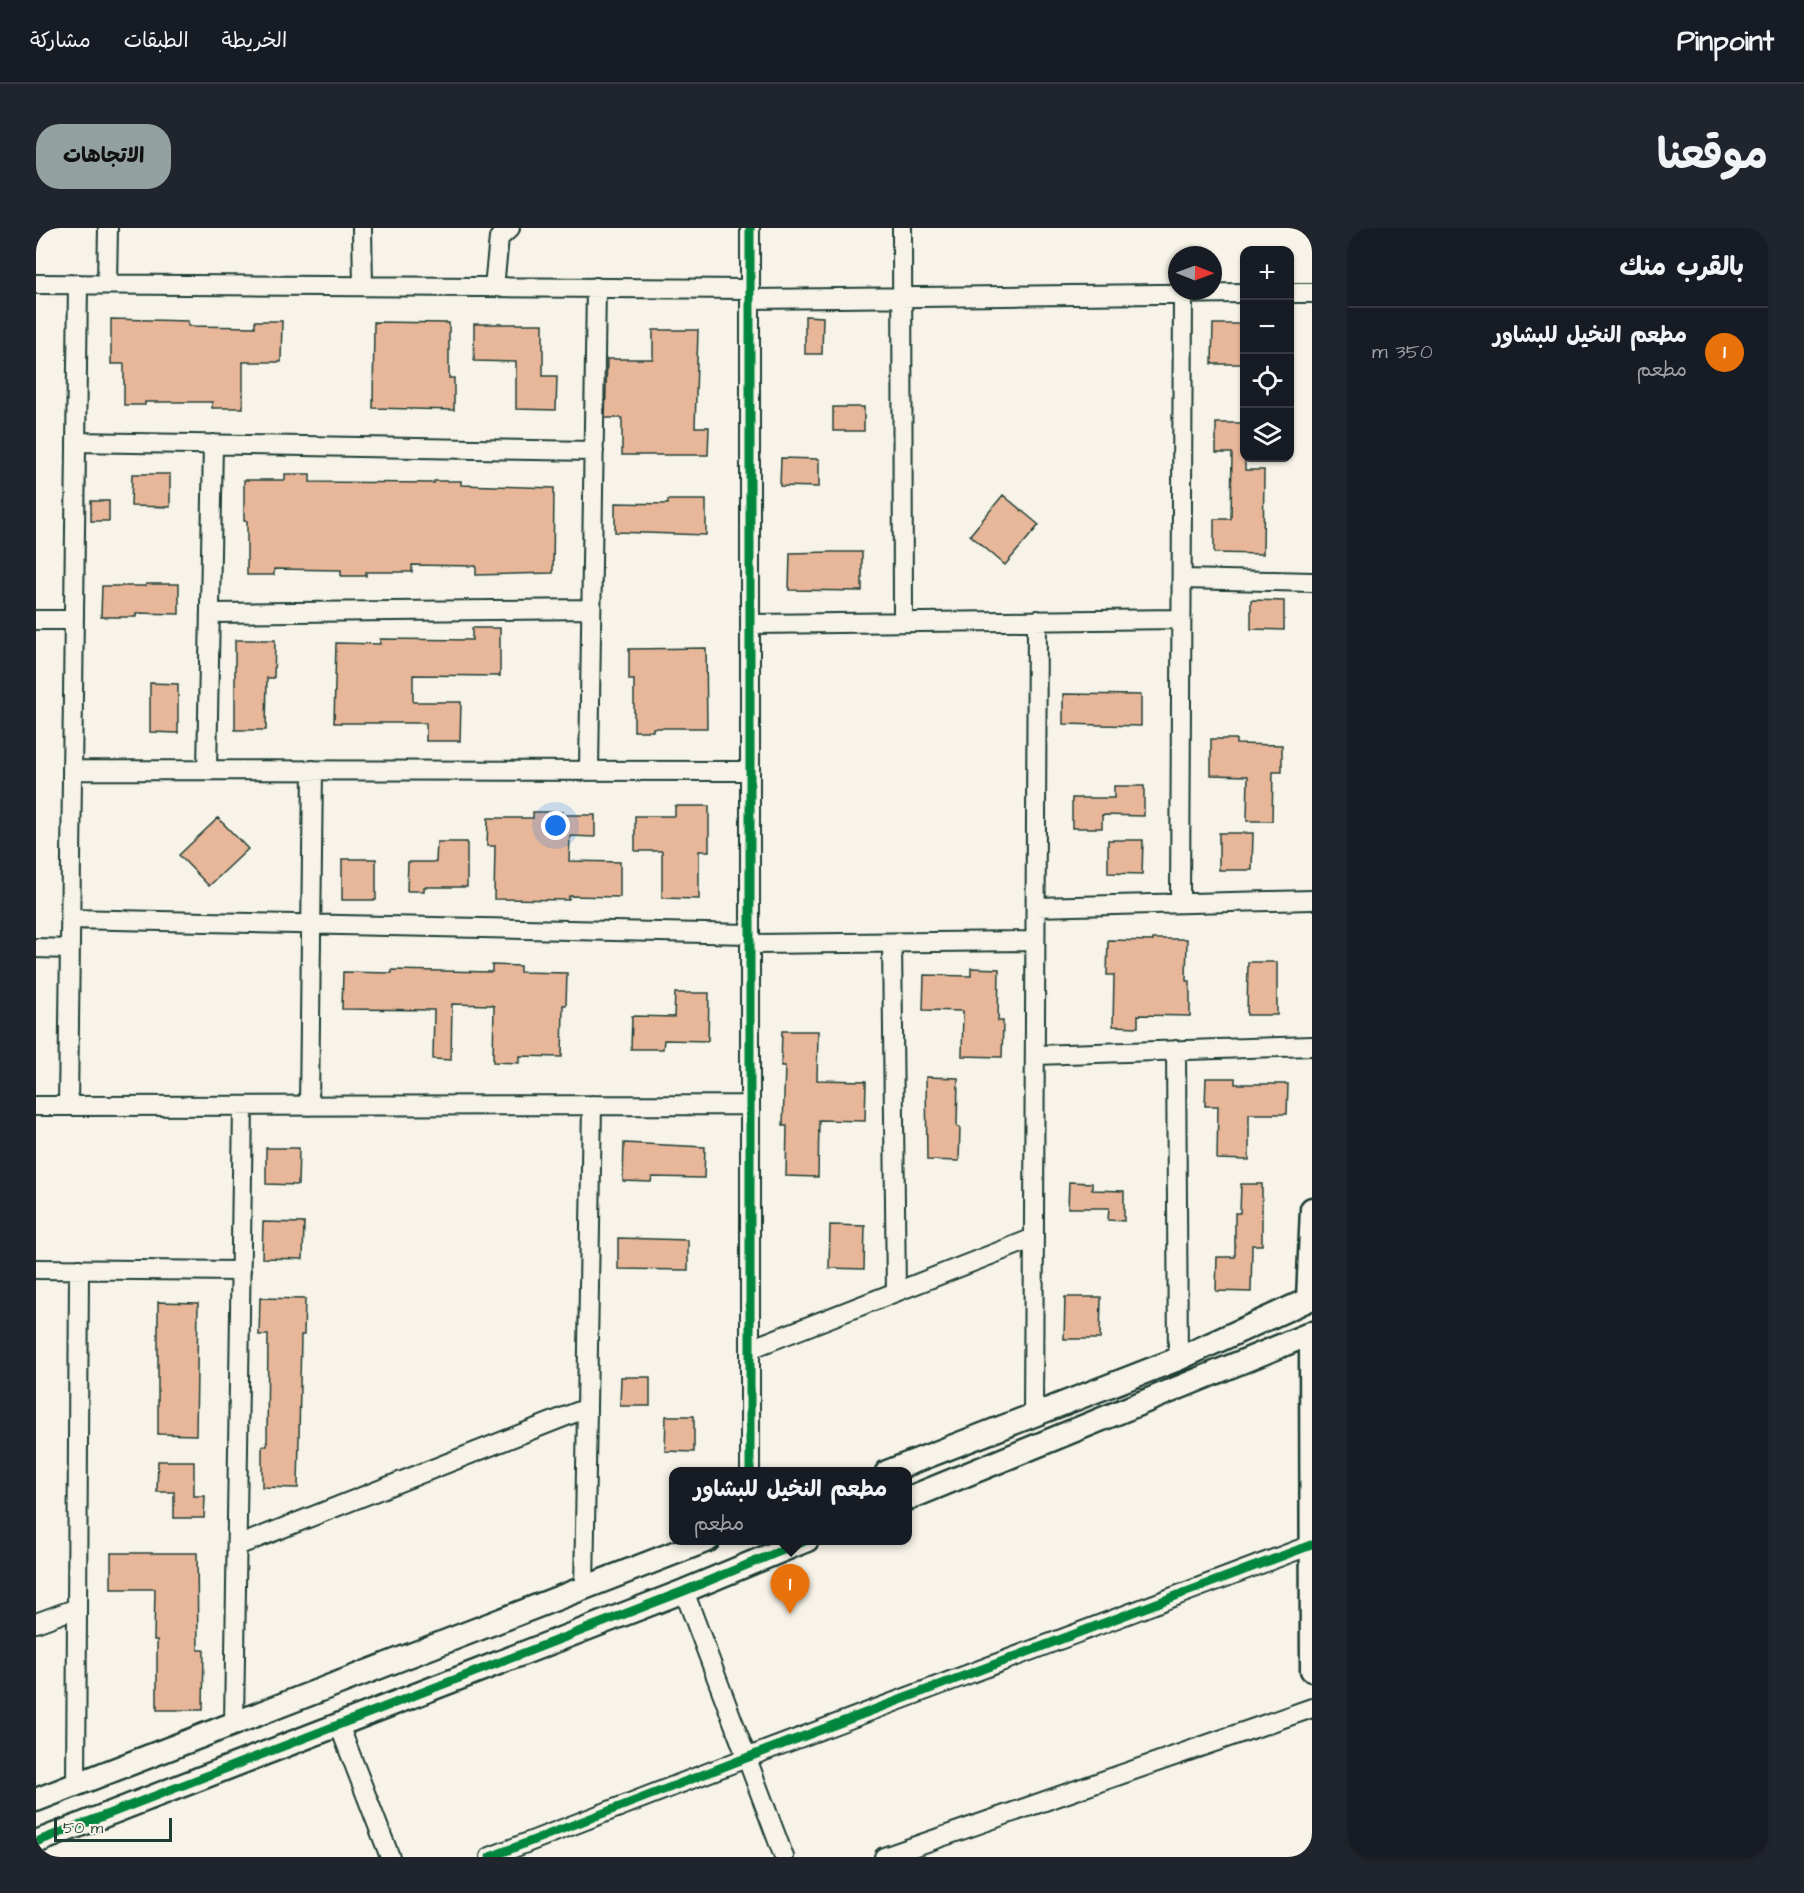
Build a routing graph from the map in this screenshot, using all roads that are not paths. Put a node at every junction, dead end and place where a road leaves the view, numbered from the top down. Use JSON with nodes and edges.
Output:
{"nodes":[{"id":1,"x":108,"y":228,"type":"edge"},
{"id":2,"x":362,"y":228,"type":"edge"},
{"id":3,"x":510,"y":228,"type":"edge"},
{"id":4,"x":750,"y":228,"type":"edge"},
{"id":5,"x":902,"y":228,"type":"edge"},
{"id":6,"x":36,"y":284,"type":"edge"},
{"id":7,"x":78,"y":284,"type":"junction"},
{"id":8,"x":107,"y":284,"type":"junction"},
{"id":9,"x":363,"y":286,"type":"junction"},
{"id":10,"x":494,"y":287,"type":"junction"},
{"id":11,"x":596,"y":288,"type":"junction"},
{"id":12,"x":1222,"y":293,"type":"edge"},
{"id":13,"x":1240,"y":293,"type":"edge"},
{"id":14,"x":1294,"y":293,"type":"edge"},
{"id":15,"x":1312,"y":293,"type":"edge"},
{"id":16,"x":750,"y":294,"type":"junction"},
{"id":17,"x":1168,"y":294,"type":"edge"},
{"id":18,"x":902,"y":297,"type":"junction"},
{"id":19,"x":1183,"y":300,"type":"edge"},
{"id":20,"x":76,"y":442,"type":"junction"},
{"id":21,"x":213,"y":444,"type":"junction"},
{"id":22,"x":594,"y":451,"type":"junction"},
{"id":23,"x":1182,"y":579,"type":"junction"},
{"id":24,"x":1312,"y":582,"type":"edge"},
{"id":25,"x":591,"y":609,"type":"junction"},
{"id":26,"x":210,"y":613,"type":"junction"},
{"id":27,"x":1181,"y":619,"type":"junction"},
{"id":28,"x":36,"y":620,"type":"edge"},
{"id":29,"x":74,"y":620,"type":"junction"},
{"id":30,"x":1037,"y":621,"type":"junction"},
{"id":31,"x":903,"y":622,"type":"junction"},
{"id":32,"x":750,"y":624,"type":"junction"},
{"id":33,"x":72,"y":770,"type":"junction"},
{"id":34,"x":207,"y":770,"type":"junction"},
{"id":35,"x":313,"y":770,"type":"junction"},
{"id":36,"x":589,"y":770,"type":"junction"},
{"id":37,"x":750,"y":771,"type":"junction"},
{"id":38,"x":1312,"y":900,"type":"edge"},
{"id":39,"x":1180,"y":903,"type":"junction"},
{"id":40,"x":1035,"y":907,"type":"junction"},
{"id":41,"x":70,"y":919,"type":"junction"},
{"id":42,"x":311,"y":924,"type":"junction"},
{"id":43,"x":750,"y":939,"type":"junction"},
{"id":44,"x":1035,"y":941,"type":"junction"},
{"id":45,"x":892,"y":943,"type":"junction"},
{"id":46,"x":36,"y":948,"type":"edge"},
{"id":47,"x":70,"y":949,"type":"junction"},
{"id":48,"x":1312,"y":1046,"type":"edge"},
{"id":49,"x":1176,"y":1050,"type":"junction"},
{"id":50,"x":1035,"y":1055,"type":"junction"},
{"id":51,"x":592,"y":1105,"type":"junction"},
{"id":52,"x":750,"y":1105,"type":"junction"},
{"id":53,"x":68,"y":1106,"type":"junction"},
{"id":54,"x":243,"y":1106,"type":"junction"},
{"id":55,"x":309,"y":1106,"type":"junction"},
{"id":56,"x":36,"y":1107,"type":"edge"},
{"id":57,"x":1312,"y":1209,"type":"edge"},
{"id":58,"x":1034,"y":1238,"type":"junction"},
{"id":59,"x":36,"y":1269,"type":"edge"},
{"id":60,"x":79,"y":1269,"type":"junction"},
{"id":61,"x":241,"y":1272,"type":"junction"},
{"id":62,"x":896,"y":1292,"type":"junction"},
{"id":63,"x":1310,"y":1299,"type":"edge"},
{"id":64,"x":1311,"y":1333,"type":"edge"},
{"id":65,"x":750,"y":1349,"type":"junction"},
{"id":66,"x":1178,"y":1359,"type":"junction"},
{"id":67,"x":587,"y":1407,"type":"junction"},
{"id":68,"x":1033,"y":1415,"type":"junction"},
{"id":69,"x":750,"y":1467,"type":"edge"},
{"id":70,"x":900,"y":1467,"type":"edge"},
{"id":71,"x":912,"y":1497,"type":"edge"},
{"id":72,"x":695,"y":1545,"type":"edge"},
{"id":73,"x":795,"y":1545,"type":"edge"},
{"id":74,"x":1311,"y":1545,"type":"edge"},
{"id":75,"x":237,"y":1546,"type":"junction"},
{"id":76,"x":584,"y":1589,"type":"junction"},
{"id":77,"x":684,"y":1591,"type":"junction"},
{"id":78,"x":77,"y":1608,"type":"junction"},
{"id":79,"x":36,"y":1623,"type":"edge"},
{"id":80,"x":1312,"y":1670,"type":"edge"},
{"id":81,"x":1312,"y":1708,"type":"edge"},
{"id":82,"x":234,"y":1724,"type":"junction"},
{"id":83,"x":339,"y":1725,"type":"junction"},
{"id":84,"x":746,"y":1758,"type":"junction"},
{"id":85,"x":76,"y":1785,"type":"junction"},
{"id":86,"x":36,"y":1800,"type":"edge"},
{"id":87,"x":36,"y":1842,"type":"edge"},
{"id":88,"x":390,"y":1857,"type":"edge"},
{"id":89,"x":490,"y":1857,"type":"edge"},
{"id":90,"x":784,"y":1857,"type":"edge"},
{"id":91,"x":884,"y":1857,"type":"edge"}],
"edges":[{"from":1,"to":8,"type":"street"},
{"from":2,"to":9,"type":"street"},
{"from":3,"to":10,"type":"street"},
{"from":4,"to":16,"type":"street"},
{"from":5,"to":18,"type":"street"},
{"from":6,"to":7,"type":"street"},
{"from":7,"to":8,"type":"street"},
{"from":7,"to":20,"type":"street"},
{"from":8,"to":9,"type":"street"},
{"from":9,"to":10,"type":"street"},
{"from":10,"to":11,"type":"street"},
{"from":11,"to":16,"type":"street"},
{"from":11,"to":22,"type":"street"},
{"from":12,"to":13,"type":"street"},
{"from":14,"to":15,"type":"street"},
{"from":16,"to":18,"type":"street"},
{"from":16,"to":32,"type":"street"},
{"from":17,"to":18,"type":"street"},
{"from":18,"to":31,"type":"street"},
{"from":19,"to":23,"type":"street"},
{"from":20,"to":21,"type":"street"},
{"from":20,"to":29,"type":"street"},
{"from":21,"to":22,"type":"street"},
{"from":21,"to":26,"type":"street"},
{"from":22,"to":25,"type":"street"},
{"from":23,"to":24,"type":"street"},
{"from":23,"to":27,"type":"street"},
{"from":25,"to":26,"type":"street"},
{"from":25,"to":36,"type":"street"},
{"from":26,"to":34,"type":"street"},
{"from":27,"to":30,"type":"street"},
{"from":27,"to":39,"type":"street"},
{"from":28,"to":29,"type":"street"},
{"from":29,"to":33,"type":"street"},
{"from":30,"to":31,"type":"street"},
{"from":30,"to":40,"type":"street"},
{"from":31,"to":32,"type":"street"},
{"from":32,"to":37,"type":"street"},
{"from":33,"to":34,"type":"street"},
{"from":33,"to":41,"type":"street"},
{"from":34,"to":35,"type":"street"},
{"from":35,"to":36,"type":"street"},
{"from":35,"to":42,"type":"street"},
{"from":36,"to":37,"type":"street"},
{"from":37,"to":43,"type":"street"},
{"from":38,"to":39,"type":"street"},
{"from":39,"to":40,"type":"street"},
{"from":40,"to":44,"type":"street"},
{"from":41,"to":42,"type":"street"},
{"from":41,"to":47,"type":"street"},
{"from":42,"to":43,"type":"street"},
{"from":42,"to":55,"type":"street"},
{"from":43,"to":45,"type":"street"},
{"from":43,"to":52,"type":"street"},
{"from":44,"to":45,"type":"street"},
{"from":44,"to":50,"type":"street"},
{"from":45,"to":62,"type":"street"},
{"from":46,"to":47,"type":"street"},
{"from":47,"to":53,"type":"street"},
{"from":48,"to":49,"type":"street"},
{"from":49,"to":50,"type":"street"},
{"from":49,"to":66,"type":"street"},
{"from":50,"to":58,"type":"street"},
{"from":51,"to":52,"type":"street"},
{"from":51,"to":55,"type":"street"},
{"from":51,"to":67,"type":"street"},
{"from":52,"to":65,"type":"street"},
{"from":53,"to":54,"type":"street"},
{"from":53,"to":56,"type":"street"},
{"from":54,"to":55,"type":"street"},
{"from":54,"to":61,"type":"street"},
{"from":57,"to":63,"type":"street"},
{"from":58,"to":62,"type":"street"},
{"from":58,"to":68,"type":"street"},
{"from":59,"to":60,"type":"street"},
{"from":60,"to":61,"type":"street"},
{"from":60,"to":78,"type":"street"},
{"from":61,"to":75,"type":"street"},
{"from":62,"to":65,"type":"street"},
{"from":63,"to":66,"type":"street"},
{"from":64,"to":71,"type":"street"},
{"from":64,"to":74,"type":"street"},
{"from":65,"to":69,"type":"street"},
{"from":66,"to":68,"type":"street"},
{"from":67,"to":75,"type":"street"},
{"from":67,"to":76,"type":"street"},
{"from":68,"to":70,"type":"street"},
{"from":72,"to":76,"type":"street"},
{"from":73,"to":77,"type":"street"},
{"from":74,"to":80,"type":"street"},
{"from":74,"to":84,"type":"street"},
{"from":75,"to":82,"type":"street"},
{"from":76,"to":82,"type":"street"},
{"from":77,"to":83,"type":"street"},
{"from":77,"to":84,"type":"street"},
{"from":78,"to":79,"type":"street"},
{"from":78,"to":85,"type":"street"},
{"from":81,"to":91,"type":"street"},
{"from":82,"to":85,"type":"street"},
{"from":83,"to":87,"type":"street"},
{"from":83,"to":88,"type":"street"},
{"from":84,"to":89,"type":"street"},
{"from":84,"to":90,"type":"street"},
{"from":85,"to":86,"type":"street"}]}
